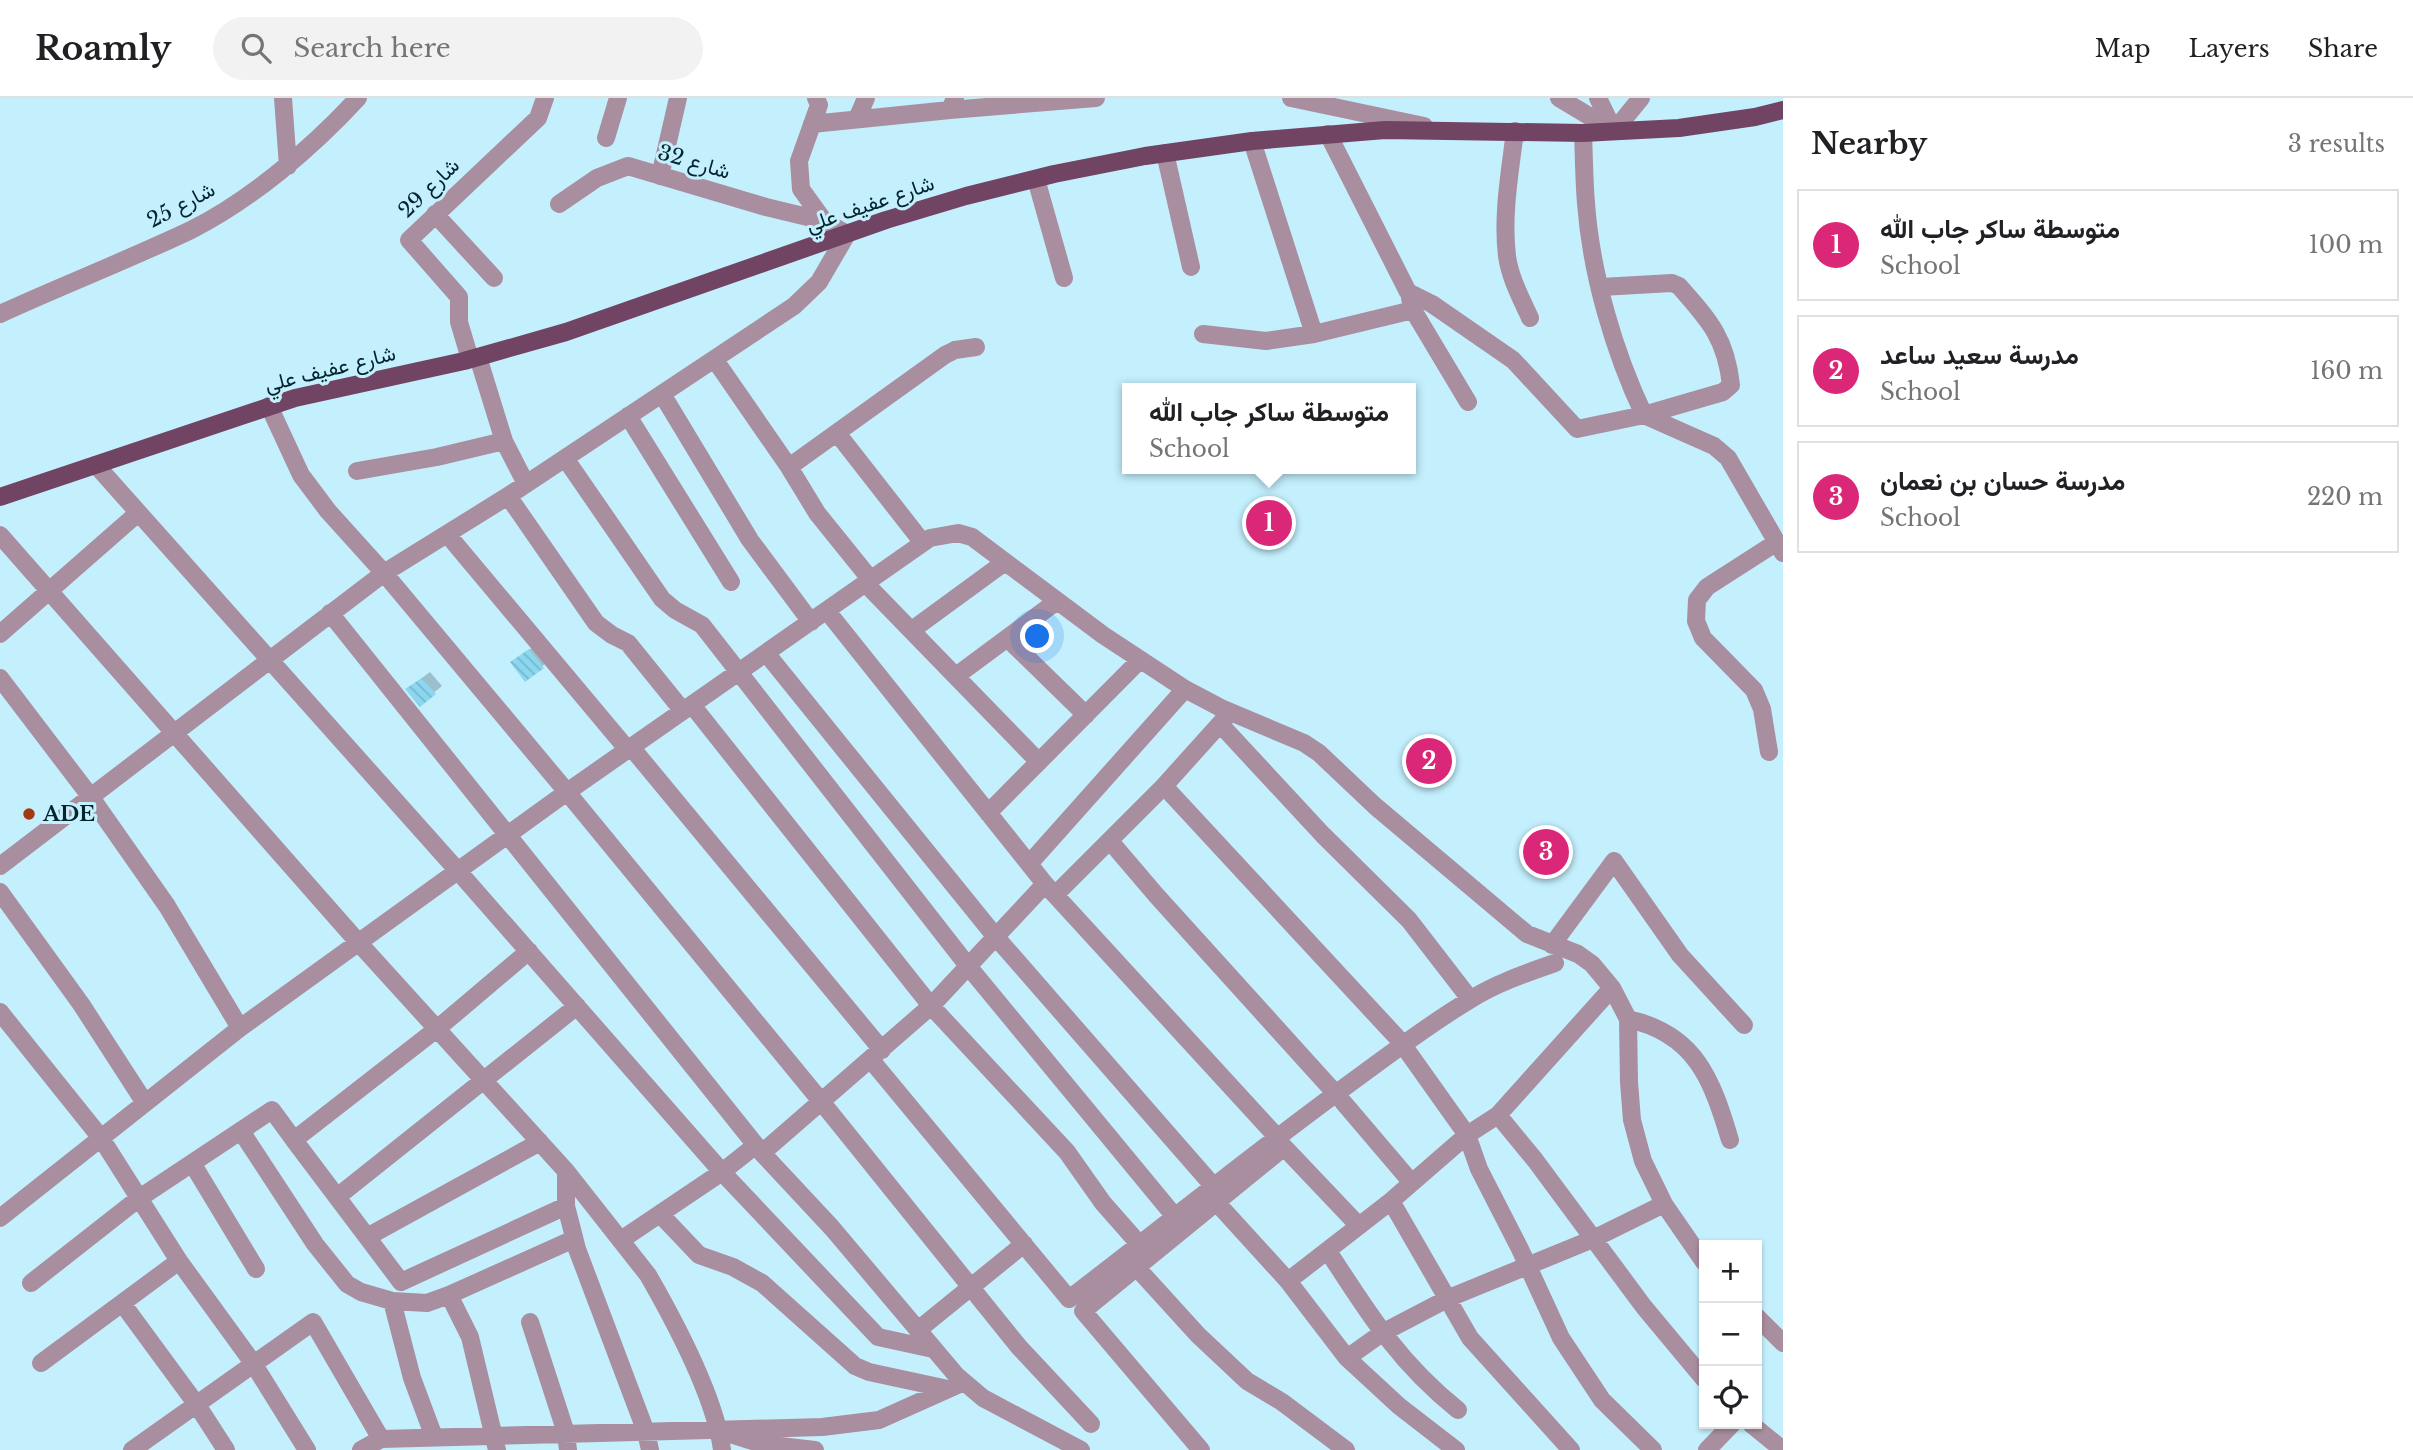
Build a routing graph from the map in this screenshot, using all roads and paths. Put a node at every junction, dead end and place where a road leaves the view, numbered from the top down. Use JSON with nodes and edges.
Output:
{"nodes":[{"id":1,"x":283,"y":98,"type":"edge"},
{"id":2,"x":359,"y":98,"type":"edge"},
{"id":3,"x":545,"y":98,"type":"edge"},
{"id":4,"x":618,"y":98,"type":"edge"},
{"id":5,"x":678,"y":98,"type":"edge"},
{"id":6,"x":816,"y":98,"type":"edge"},
{"id":7,"x":866,"y":98,"type":"edge"},
{"id":8,"x":1096,"y":98,"type":"edge"},
{"id":9,"x":1291,"y":98,"type":"edge"},
{"id":10,"x":1559,"y":98,"type":"edge"},
{"id":11,"x":1598,"y":98,"type":"edge"},
{"id":12,"x":1641,"y":98,"type":"edge"},
{"id":13,"x":952,"y":104,"type":"edge"},
{"id":14,"x":1783,"y":110,"type":"edge"},
{"id":15,"x":857,"y":119,"type":"junction"},
{"id":16,"x":812,"y":124,"type":"junction"},
{"id":17,"x":1443,"y":130,"type":"junction"},
{"id":18,"x":1515,"y":131,"type":"junction"},
{"id":19,"x":1614,"y":131,"type":"junction"},
{"id":20,"x":1583,"y":133,"type":"junction"},
{"id":21,"x":1328,"y":134,"type":"junction"},
{"id":22,"x":606,"y":138,"type":"dead end"},
{"id":23,"x":1252,"y":141,"type":"junction"},
{"id":24,"x":1165,"y":153,"type":"junction"},
{"id":25,"x":288,"y":166,"type":"junction"},
{"id":26,"x":660,"y":176,"type":"junction"},
{"id":27,"x":1036,"y":179,"type":"junction"},
{"id":28,"x":559,"y":204,"type":"dead end"},
{"id":29,"x":435,"y":214,"type":"junction"},
{"id":30,"x":824,"y":220,"type":"junction"},
{"id":31,"x":847,"y":234,"type":"junction"},
{"id":32,"x":1191,"y":267,"type":"dead end"},
{"id":33,"x":494,"y":278,"type":"dead end"},
{"id":34,"x":1064,"y":278,"type":"dead end"},
{"id":35,"x":1601,"y":287,"type":"junction"},
{"id":36,"x":1408,"y":292,"type":"junction"},
{"id":37,"x":1413,"y":310,"type":"junction"},
{"id":38,"x":0,"y":314,"type":"edge"},
{"id":39,"x":1530,"y":318,"type":"dead end"},
{"id":40,"x":1203,"y":334,"type":"dead end"},
{"id":41,"x":1314,"y":334,"type":"junction"},
{"id":42,"x":976,"y":347,"type":"dead end"},
{"id":43,"x":474,"y":358,"type":"junction"},
{"id":44,"x":715,"y":360,"type":"junction"},
{"id":45,"x":662,"y":394,"type":"junction"},
{"id":46,"x":1468,"y":402,"type":"dead end"},
{"id":47,"x":270,"y":406,"type":"junction"},
{"id":48,"x":1644,"y":415,"type":"junction"},
{"id":49,"x":628,"y":416,"type":"junction"},
{"id":50,"x":837,"y":433,"type":"junction"},
{"id":51,"x":504,"y":441,"type":"junction"},
{"id":52,"x":565,"y":458,"type":"junction"},
{"id":53,"x":96,"y":465,"type":"junction"},
{"id":54,"x":789,"y":467,"type":"junction"},
{"id":55,"x":357,"y":471,"type":"dead end"},
{"id":56,"x":526,"y":484,"type":"junction"},
{"id":57,"x":508,"y":496,"type":"junction"},
{"id":58,"x":0,"y":497,"type":"edge"},
{"id":59,"x":138,"y":513,"type":"junction"},
{"id":60,"x":447,"y":534,"type":"junction"},
{"id":61,"x":0,"y":535,"type":"edge"},
{"id":62,"x":923,"y":543,"type":"junction"},
{"id":63,"x":1780,"y":547,"type":"edge"},
{"id":64,"x":1005,"y":562,"type":"junction"},
{"id":65,"x":384,"y":573,"type":"junction"},
{"id":66,"x":731,"y":582,"type":"dead end"},
{"id":67,"x":868,"y":582,"type":"junction"},
{"id":68,"x":49,"y":590,"type":"junction"},
{"id":69,"x":1057,"y":601,"type":"junction"},
{"id":70,"x":827,"y":611,"type":"junction"},
{"id":71,"x":330,"y":613,"type":"junction"},
{"id":72,"x":811,"y":622,"type":"junction"},
{"id":73,"x":912,"y":629,"type":"junction"},
{"id":74,"x":0,"y":634,"type":"edge"},
{"id":75,"x":1007,"y":638,"type":"junction"},
{"id":76,"x":766,"y":653,"type":"junction"},
{"id":77,"x":268,"y":659,"type":"junction"},
{"id":78,"x":1140,"y":660,"type":"junction"},
{"id":79,"x":738,"y":673,"type":"junction"},
{"id":80,"x":956,"y":676,"type":"junction"},
{"id":81,"x":0,"y":678,"type":"edge"},
{"id":82,"x":1185,"y":690,"type":"junction"},
{"id":83,"x":688,"y":708,"type":"junction"},
{"id":84,"x":1086,"y":715,"type":"junction"},
{"id":85,"x":1225,"y":718,"type":"junction"},
{"id":86,"x":174,"y":731,"type":"junction"},
{"id":87,"x":630,"y":749,"type":"junction"},
{"id":88,"x":1769,"y":752,"type":"dead end"},
{"id":89,"x":1039,"y":762,"type":"junction"},
{"id":90,"x":1164,"y":786,"type":"junction"},
{"id":91,"x":567,"y":792,"type":"junction"},
{"id":92,"x":90,"y":796,"type":"junction"},
{"id":93,"x":988,"y":813,"type":"junction"},
{"id":94,"x":508,"y":835,"type":"junction"},
{"id":95,"x":1110,"y":841,"type":"junction"},
{"id":96,"x":1029,"y":864,"type":"junction"},
{"id":97,"x":0,"y":866,"type":"edge"},
{"id":98,"x":458,"y":871,"type":"junction"},
{"id":99,"x":1050,"y":890,"type":"junction"},
{"id":100,"x":0,"y":892,"type":"edge"},
{"id":101,"x":995,"y":936,"type":"junction"},
{"id":102,"x":358,"y":942,"type":"junction"},
{"id":103,"x":529,"y":951,"type":"junction"},
{"id":104,"x":1559,"y":952,"type":"junction"},
{"id":105,"x":968,"y":966,"type":"junction"},
{"id":106,"x":1612,"y":988,"type":"junction"},
{"id":107,"x":1470,"y":999,"type":"junction"},
{"id":108,"x":577,"y":1006,"type":"junction"},
{"id":109,"x":931,"y":1006,"type":"junction"},
{"id":110,"x":0,"y":1012,"type":"edge"},
{"id":111,"x":1628,"y":1019,"type":"junction"},
{"id":112,"x":1744,"y":1025,"type":"dead end"},
{"id":113,"x":240,"y":1028,"type":"junction"},
{"id":114,"x":438,"y":1028,"type":"junction"},
{"id":115,"x":1406,"y":1048,"type":"junction"},
{"id":116,"x":877,"y":1055,"type":"junction"},
{"id":117,"x":484,"y":1079,"type":"junction"},
{"id":118,"x":1339,"y":1098,"type":"junction"},
{"id":119,"x":820,"y":1100,"type":"junction"},
{"id":120,"x":145,"y":1103,"type":"junction"},
{"id":121,"x":1498,"y":1115,"type":"junction"},
{"id":122,"x":241,"y":1130,"type":"junction"},
{"id":123,"x":1467,"y":1135,"type":"junction"},
{"id":124,"x":101,"y":1138,"type":"junction"},
{"id":125,"x":294,"y":1140,"type":"junction"},
{"id":126,"x":1730,"y":1140,"type":"dead end"},
{"id":127,"x":540,"y":1142,"type":"junction"},
{"id":128,"x":1281,"y":1142,"type":"junction"},
{"id":129,"x":759,"y":1149,"type":"junction"},
{"id":130,"x":192,"y":1163,"type":"junction"},
{"id":131,"x":566,"y":1171,"type":"junction"},
{"id":132,"x":722,"y":1172,"type":"junction"},
{"id":133,"x":1412,"y":1183,"type":"junction"},
{"id":134,"x":1216,"y":1196,"type":"junction"},
{"id":135,"x":337,"y":1197,"type":"junction"},
{"id":136,"x":138,"y":1199,"type":"junction"},
{"id":137,"x":1391,"y":1201,"type":"junction"},
{"id":138,"x":1664,"y":1204,"type":"junction"},
{"id":139,"x":566,"y":1206,"type":"junction"},
{"id":140,"x":660,"y":1214,"type":"junction"},
{"id":141,"x":0,"y":1218,"type":"edge"},
{"id":142,"x":1175,"y":1218,"type":"junction"},
{"id":143,"x":1359,"y":1226,"type":"junction"},
{"id":144,"x":367,"y":1237,"type":"junction"},
{"id":145,"x":575,"y":1239,"type":"junction"},
{"id":146,"x":1593,"y":1239,"type":"junction"},
{"id":147,"x":621,"y":1240,"type":"junction"},
{"id":148,"x":1024,"y":1244,"type":"junction"},
{"id":149,"x":1140,"y":1245,"type":"junction"},
{"id":150,"x":1328,"y":1251,"type":"junction"},
{"id":151,"x":1699,"y":1255,"type":"edge"},
{"id":152,"x":179,"y":1261,"type":"junction"},
{"id":153,"x":1528,"y":1265,"type":"junction"},
{"id":154,"x":1137,"y":1268,"type":"junction"},
{"id":155,"x":256,"y":1269,"type":"dead end"},
{"id":156,"x":1288,"y":1281,"type":"junction"},
{"id":157,"x":31,"y":1283,"type":"dead end"},
{"id":158,"x":971,"y":1288,"type":"junction"},
{"id":159,"x":449,"y":1295,"type":"junction"},
{"id":160,"x":1449,"y":1298,"type":"junction"},
{"id":161,"x":392,"y":1301,"type":"junction"},
{"id":162,"x":122,"y":1303,"type":"junction"},
{"id":163,"x":530,"y":1322,"type":"dead end"},
{"id":164,"x":1762,"y":1322,"type":"edge"},
{"id":165,"x":918,"y":1330,"type":"junction"},
{"id":166,"x":1382,"y":1333,"type":"junction"},
{"id":167,"x":1783,"y":1343,"type":"edge"},
{"id":168,"x":933,"y":1349,"type":"junction"},
{"id":169,"x":1347,"y":1358,"type":"junction"},
{"id":170,"x":41,"y":1363,"type":"dead end"},
{"id":171,"x":253,"y":1363,"type":"junction"},
{"id":172,"x":1699,"y":1373,"type":"edge"},
{"id":173,"x":956,"y":1386,"type":"junction"},
{"id":174,"x":197,"y":1405,"type":"junction"},
{"id":175,"x":1458,"y":1410,"type":"dead end"},
{"id":176,"x":1091,"y":1424,"type":"dead end"},
{"id":177,"x":1727,"y":1429,"type":"edge"},
{"id":178,"x":1757,"y":1429,"type":"edge"},
{"id":179,"x":719,"y":1430,"type":"junction"},
{"id":180,"x":646,"y":1432,"type":"junction"},
{"id":181,"x":434,"y":1437,"type":"junction"},
{"id":182,"x":381,"y":1438,"type":"junction"},
{"id":183,"x":567,"y":1442,"type":"edge"},
{"id":184,"x":495,"y":1443,"type":"edge"},
{"id":185,"x":132,"y":1450,"type":"edge"},
{"id":186,"x":226,"y":1450,"type":"edge"},
{"id":187,"x":307,"y":1450,"type":"edge"},
{"id":188,"x":361,"y":1450,"type":"edge"},
{"id":189,"x":649,"y":1450,"type":"edge"},
{"id":190,"x":722,"y":1450,"type":"edge"},
{"id":191,"x":815,"y":1450,"type":"edge"},
{"id":192,"x":1081,"y":1450,"type":"edge"},
{"id":193,"x":1201,"y":1450,"type":"edge"},
{"id":194,"x":1346,"y":1450,"type":"edge"},
{"id":195,"x":1456,"y":1450,"type":"edge"},
{"id":196,"x":1571,"y":1450,"type":"edge"},
{"id":197,"x":1653,"y":1450,"type":"edge"},
{"id":198,"x":1707,"y":1450,"type":"edge"},
{"id":199,"x":1783,"y":1450,"type":"edge"}],
"edges":[{"from":1,"to":25,"type":"street"},
{"from":2,"to":25,"type":"street","name":"شارع 25"},
{"from":3,"to":29,"type":"street","name":"شارع 29"},
{"from":4,"to":22,"type":"street"},
{"from":5,"to":26,"type":"street"},
{"from":6,"to":16,"type":"street"},
{"from":7,"to":15,"type":"street"},
{"from":8,"to":13,"type":"street"},
{"from":9,"to":17,"type":"street"},
{"from":10,"to":19,"type":"street"},
{"from":11,"to":19,"type":"street"},
{"from":12,"to":19,"type":"street"},
{"from":13,"to":15,"type":"street"},
{"from":14,"to":19,"type":"main road","name":"شارع عفيف علي"},
{"from":15,"to":16,"type":"street"},
{"from":16,"to":30,"type":"street"},
{"from":17,"to":18,"type":"main road","name":"شارع عفيف علي"},
{"from":17,"to":21,"type":"main road","name":"شارع عفيف علي"},
{"from":18,"to":20,"type":"main road","name":"شارع عفيف علي"},
{"from":18,"to":39,"type":"street"},
{"from":19,"to":20,"type":"main road","name":"شارع عفيف علي"},
{"from":20,"to":35,"type":"street"},
{"from":21,"to":23,"type":"main road","name":"شارع عفيف علي"},
{"from":21,"to":36,"type":"street"},
{"from":23,"to":24,"type":"main road","name":"شارع عفيف علي"},
{"from":23,"to":41,"type":"street"},
{"from":24,"to":27,"type":"main road","name":"شارع عفيف علي"},
{"from":24,"to":32,"type":"street"},
{"from":25,"to":38,"type":"street","name":"شارع 25"},
{"from":26,"to":28,"type":"street","name":"شارع 32"},
{"from":26,"to":30,"type":"street","name":"شارع 32"},
{"from":27,"to":31,"type":"main road","name":"شارع عفيف علي"},
{"from":27,"to":34,"type":"street"},
{"from":29,"to":33,"type":"street"},
{"from":29,"to":43,"type":"street","name":"شارع 29"},
{"from":30,"to":31,"type":"street"},
{"from":31,"to":43,"type":"main road","name":"شارع عفيف علي"},
{"from":31,"to":44,"type":"street"},
{"from":35,"to":48,"type":"street"},
{"from":35,"to":48,"type":"street"},
{"from":36,"to":37,"type":"street"},
{"from":36,"to":48,"type":"street"},
{"from":37,"to":41,"type":"street"},
{"from":37,"to":46,"type":"street"},
{"from":40,"to":41,"type":"street"},
{"from":42,"to":50,"type":"street"},
{"from":43,"to":47,"type":"main road","name":"شارع عفيف علي"},
{"from":43,"to":51,"type":"street"},
{"from":44,"to":45,"type":"street"},
{"from":44,"to":54,"type":"street"},
{"from":45,"to":49,"type":"street"},
{"from":45,"to":72,"type":"street"},
{"from":47,"to":53,"type":"main road","name":"شارع عفيف علي"},
{"from":47,"to":65,"type":"street"},
{"from":48,"to":63,"type":"street"},
{"from":49,"to":52,"type":"street"},
{"from":49,"to":66,"type":"street"},
{"from":50,"to":54,"type":"street"},
{"from":50,"to":62,"type":"street"},
{"from":51,"to":55,"type":"street"},
{"from":51,"to":56,"type":"street"},
{"from":52,"to":56,"type":"street"},
{"from":52,"to":79,"type":"street"},
{"from":53,"to":58,"type":"main road","name":"شارع عفيف علي"},
{"from":53,"to":59,"type":"street"},
{"from":54,"to":67,"type":"street"},
{"from":56,"to":57,"type":"street"},
{"from":57,"to":60,"type":"street"},
{"from":57,"to":83,"type":"street"},
{"from":59,"to":68,"type":"street"},
{"from":59,"to":77,"type":"street"},
{"from":60,"to":65,"type":"street"},
{"from":60,"to":87,"type":"street"},
{"from":61,"to":68,"type":"street"},
{"from":62,"to":64,"type":"street"},
{"from":62,"to":67,"type":"street"},
{"from":63,"to":88,"type":"street"},
{"from":64,"to":69,"type":"street"},
{"from":64,"to":73,"type":"street"},
{"from":65,"to":71,"type":"street"},
{"from":65,"to":91,"type":"street"},
{"from":67,"to":70,"type":"street"},
{"from":67,"to":73,"type":"street"},
{"from":68,"to":74,"type":"street"},
{"from":68,"to":86,"type":"street"},
{"from":69,"to":75,"type":"street"},
{"from":69,"to":78,"type":"street"},
{"from":70,"to":72,"type":"street"},
{"from":70,"to":93,"type":"street"},
{"from":71,"to":77,"type":"street"},
{"from":71,"to":94,"type":"street"},
{"from":72,"to":76,"type":"street"},
{"from":73,"to":80,"type":"street"},
{"from":75,"to":80,"type":"street"},
{"from":75,"to":84,"type":"street"},
{"from":76,"to":79,"type":"street"},
{"from":76,"to":101,"type":"street"},
{"from":77,"to":86,"type":"street"},
{"from":77,"to":98,"type":"street"},
{"from":78,"to":82,"type":"street"},
{"from":78,"to":84,"type":"street"},
{"from":79,"to":83,"type":"street"},
{"from":79,"to":105,"type":"street"},
{"from":80,"to":89,"type":"street"},
{"from":81,"to":92,"type":"street"},
{"from":82,"to":85,"type":"street"},
{"from":82,"to":96,"type":"street"},
{"from":83,"to":87,"type":"street"},
{"from":83,"to":109,"type":"street"},
{"from":84,"to":89,"type":"street"},
{"from":85,"to":90,"type":"street"},
{"from":85,"to":104,"type":"street"},
{"from":85,"to":107,"type":"street"},
{"from":86,"to":92,"type":"street"},
{"from":86,"to":102,"type":"street"},
{"from":87,"to":91,"type":"street"},
{"from":87,"to":116,"type":"street"},
{"from":89,"to":93,"type":"street"},
{"from":90,"to":95,"type":"street"},
{"from":90,"to":115,"type":"street"},
{"from":91,"to":94,"type":"street"},
{"from":91,"to":119,"type":"street"},
{"from":92,"to":97,"type":"street"},
{"from":92,"to":113,"type":"street"},
{"from":93,"to":96,"type":"street"},
{"from":94,"to":98,"type":"street"},
{"from":94,"to":129,"type":"street"},
{"from":95,"to":99,"type":"street"},
{"from":95,"to":118,"type":"street"},
{"from":96,"to":99,"type":"street"},
{"from":98,"to":102,"type":"street"},
{"from":98,"to":103,"type":"street"},
{"from":99,"to":101,"type":"street"},
{"from":99,"to":128,"type":"street"},
{"from":100,"to":120,"type":"street"},
{"from":101,"to":105,"type":"street"},
{"from":101,"to":134,"type":"street"},
{"from":102,"to":113,"type":"street"},
{"from":102,"to":114,"type":"street"},
{"from":103,"to":108,"type":"street"},
{"from":103,"to":114,"type":"street"},
{"from":104,"to":106,"type":"street"},
{"from":104,"to":107,"type":"street"},
{"from":104,"to":112,"type":"street"},
{"from":104,"to":115,"type":"street"},
{"from":105,"to":109,"type":"street"},
{"from":105,"to":142,"type":"street"},
{"from":106,"to":111,"type":"street"},
{"from":106,"to":121,"type":"street"},
{"from":107,"to":115,"type":"street"},
{"from":108,"to":117,"type":"street"},
{"from":108,"to":132,"type":"street"},
{"from":109,"to":116,"type":"street"},
{"from":109,"to":149,"type":"street"},
{"from":110,"to":124,"type":"street"},
{"from":111,"to":126,"type":"street"},
{"from":111,"to":138,"type":"street"},
{"from":113,"to":120,"type":"street"},
{"from":114,"to":117,"type":"street"},
{"from":114,"to":125,"type":"street"},
{"from":115,"to":118,"type":"street"},
{"from":115,"to":123,"type":"street"},
{"from":116,"to":119,"type":"street"},
{"from":116,"to":148,"type":"street"},
{"from":117,"to":127,"type":"street"},
{"from":117,"to":135,"type":"street"},
{"from":118,"to":128,"type":"street"},
{"from":118,"to":133,"type":"street"},
{"from":119,"to":129,"type":"street"},
{"from":119,"to":158,"type":"street"},
{"from":120,"to":124,"type":"street"},
{"from":121,"to":123,"type":"street"},
{"from":121,"to":146,"type":"street"},
{"from":122,"to":125,"type":"street"},
{"from":122,"to":130,"type":"street"},
{"from":122,"to":161,"type":"street"},
{"from":123,"to":133,"type":"street"},
{"from":123,"to":153,"type":"street"},
{"from":124,"to":136,"type":"street"},
{"from":124,"to":141,"type":"street"},
{"from":125,"to":135,"type":"street"},
{"from":127,"to":131,"type":"street"},
{"from":127,"to":144,"type":"street"},
{"from":128,"to":134,"type":"street"},
{"from":128,"to":143,"type":"street"},
{"from":129,"to":132,"type":"street"},
{"from":129,"to":165,"type":"street"},
{"from":130,"to":136,"type":"street"},
{"from":130,"to":155,"type":"street"},
{"from":131,"to":139,"type":"street"},
{"from":131,"to":147,"type":"street"},
{"from":132,"to":140,"type":"street"},
{"from":132,"to":168,"type":"street"},
{"from":133,"to":137,"type":"street"},
{"from":134,"to":142,"type":"street"},
{"from":134,"to":154,"type":"street"},
{"from":134,"to":156,"type":"street"},
{"from":135,"to":144,"type":"street"},
{"from":136,"to":152,"type":"street"},
{"from":136,"to":157,"type":"street"},
{"from":137,"to":143,"type":"street"},
{"from":137,"to":160,"type":"street"},
{"from":138,"to":146,"type":"street"},
{"from":138,"to":151,"type":"street"},
{"from":139,"to":144,"type":"street"},
{"from":139,"to":145,"type":"street"},
{"from":140,"to":147,"type":"street"},
{"from":140,"to":173,"type":"street"},
{"from":142,"to":149,"type":"street"},
{"from":143,"to":150,"type":"street"},
{"from":145,"to":159,"type":"street"},
{"from":145,"to":180,"type":"street"},
{"from":146,"to":153,"type":"street"},
{"from":146,"to":172,"type":"street"},
{"from":147,"to":179,"type":"street"},
{"from":148,"to":149,"type":"street"},
{"from":148,"to":158,"type":"street"},
{"from":150,"to":156,"type":"street"},
{"from":150,"to":166,"type":"street"},
{"from":152,"to":162,"type":"street"},
{"from":152,"to":171,"type":"street"},
{"from":153,"to":160,"type":"street"},
{"from":153,"to":197,"type":"street"},
{"from":154,"to":193,"type":"street"},
{"from":154,"to":194,"type":"street"},
{"from":156,"to":169,"type":"street"},
{"from":158,"to":165,"type":"street"},
{"from":158,"to":176,"type":"street"},
{"from":159,"to":161,"type":"street"},
{"from":159,"to":184,"type":"street"},
{"from":160,"to":166,"type":"street"},
{"from":160,"to":196,"type":"street"},
{"from":161,"to":181,"type":"street"},
{"from":162,"to":170,"type":"street"},
{"from":162,"to":174,"type":"street"},
{"from":163,"to":183,"type":"street"},
{"from":164,"to":167,"type":"street"},
{"from":165,"to":168,"type":"street"},
{"from":166,"to":169,"type":"street"},
{"from":166,"to":175,"type":"street"},
{"from":168,"to":173,"type":"street"},
{"from":169,"to":195,"type":"street"},
{"from":171,"to":174,"type":"street"},
{"from":171,"to":182,"type":"street"},
{"from":171,"to":187,"type":"street"},
{"from":173,"to":179,"type":"street"},
{"from":173,"to":192,"type":"street"},
{"from":174,"to":185,"type":"street"},
{"from":174,"to":186,"type":"street"},
{"from":177,"to":198,"type":"street"},
{"from":178,"to":199,"type":"street"},
{"from":179,"to":180,"type":"street"},
{"from":179,"to":190,"type":"street"},
{"from":179,"to":191,"type":"street"},
{"from":180,"to":183,"type":"street"},
{"from":180,"to":189,"type":"street"},
{"from":181,"to":182,"type":"street"},
{"from":181,"to":184,"type":"street"},
{"from":182,"to":188,"type":"street"},
{"from":183,"to":184,"type":"street"}]}
